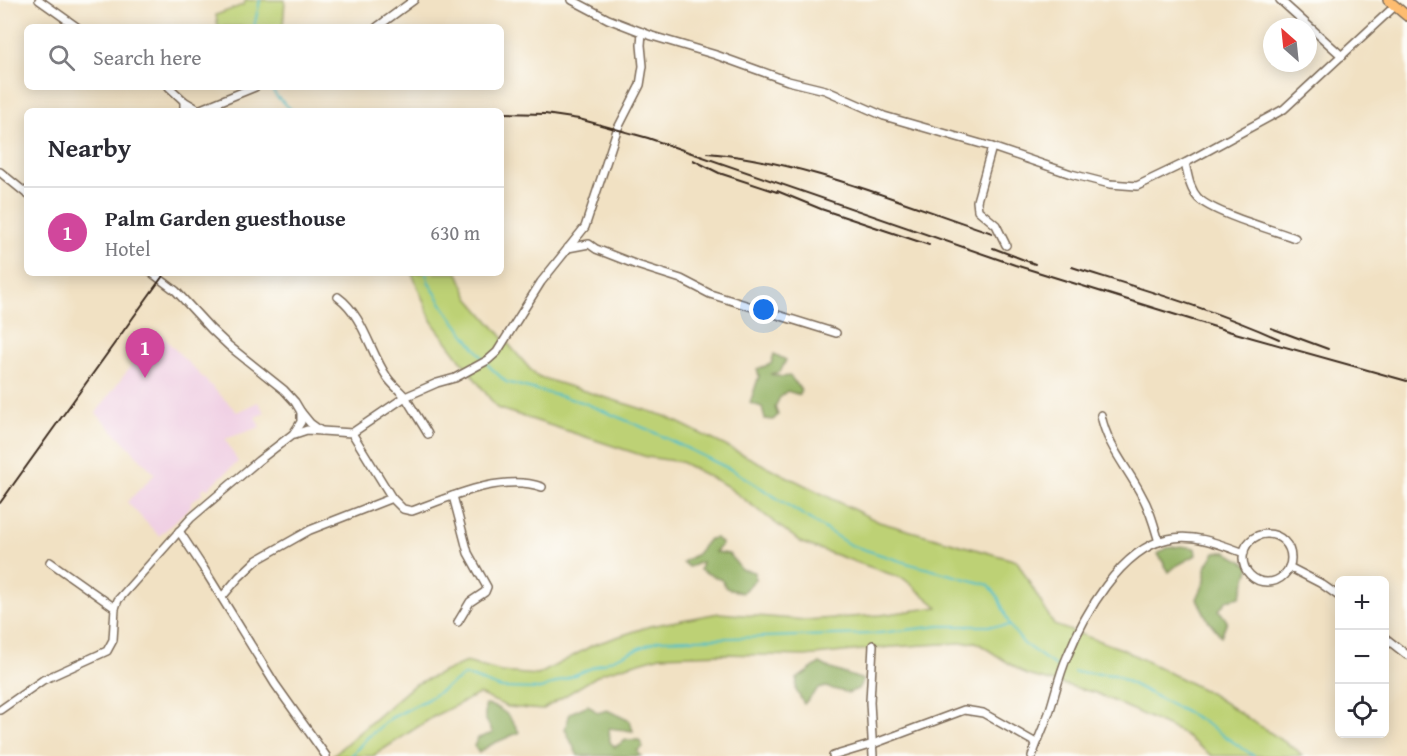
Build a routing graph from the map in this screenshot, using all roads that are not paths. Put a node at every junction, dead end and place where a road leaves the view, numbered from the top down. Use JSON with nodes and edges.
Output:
{"nodes":[{"id":1,"x":39,"y":0,"type":"edge"},
{"id":2,"x":414,"y":0,"type":"edge"},
{"id":3,"x":572,"y":0,"type":"edge"},
{"id":4,"x":1280,"y":0,"type":"edge"},
{"id":5,"x":1391,"y":3,"type":"edge"},
{"id":6,"x":1407,"y":16,"type":"edge"},
{"id":7,"x":74,"y":24,"type":"edge"},
{"id":8,"x":381,"y":24,"type":"edge"},
{"id":9,"x":642,"y":32,"type":"junction"},
{"id":10,"x":1342,"y":56,"type":"junction"},
{"id":11,"x":173,"y":90,"type":"edge"},
{"id":12,"x":247,"y":90,"type":"edge"},
{"id":13,"x":184,"y":101,"type":"junction"},
{"id":14,"x":184,"y":108,"type":"edge"},
{"id":15,"x":194,"y":108,"type":"edge"},
{"id":16,"x":202,"y":108,"type":"edge"},
{"id":17,"x":992,"y":147,"type":"junction"},
{"id":18,"x":1185,"y":163,"type":"junction"},
{"id":19,"x":0,"y":172,"type":"edge"},
{"id":20,"x":24,"y":192,"type":"edge"},
{"id":21,"x":585,"y":226,"type":"junction"},
{"id":22,"x":1296,"y":238,"type":"dead end"},
{"id":23,"x":589,"y":244,"type":"junction"},
{"id":24,"x":1006,"y":245,"type":"dead end"},
{"id":25,"x":568,"y":248,"type":"junction"},
{"id":26,"x":156,"y":276,"type":"edge"},
{"id":27,"x":338,"y":297,"type":"dead end"},
{"id":28,"x":836,"y":333,"type":"dead end"},
{"id":29,"x":405,"y":397,"type":"junction"},
{"id":30,"x":301,"y":412,"type":"junction"},
{"id":31,"x":1101,"y":415,"type":"dead end"},
{"id":32,"x":322,"y":431,"type":"junction"},
{"id":33,"x":352,"y":433,"type":"junction"},
{"id":34,"x":293,"y":434,"type":"junction"},
{"id":35,"x":428,"y":434,"type":"dead end"},
{"id":36,"x":542,"y":487,"type":"dead end"},
{"id":37,"x":453,"y":496,"type":"junction"},
{"id":38,"x":392,"y":498,"type":"junction"},
{"id":39,"x":179,"y":531,"type":"junction"},
{"id":40,"x":1160,"y":542,"type":"junction"},
{"id":41,"x":1244,"y":553,"type":"junction"},
{"id":42,"x":50,"y":562,"type":"dead end"},
{"id":43,"x":1289,"y":567,"type":"junction"},
{"id":44,"x":1335,"y":594,"type":"edge"},
{"id":45,"x":222,"y":597,"type":"junction"},
{"id":46,"x":115,"y":608,"type":"junction"},
{"id":47,"x":458,"y":622,"type":"dead end"},
{"id":48,"x":1389,"y":641,"type":"edge"},
{"id":49,"x":873,"y":645,"type":"dead end"},
{"id":50,"x":1407,"y":655,"type":"edge"},
{"id":51,"x":0,"y":710,"type":"edge"},
{"id":52,"x":1036,"y":743,"type":"junction"},
{"id":53,"x":873,"y":744,"type":"junction"},
{"id":54,"x":326,"y":756,"type":"edge"},
{"id":55,"x":833,"y":756,"type":"edge"},
{"id":56,"x":873,"y":756,"type":"edge"},
{"id":57,"x":1032,"y":756,"type":"edge"}],
"edges":[{"from":1,"to":7,"type":"street"},
{"from":2,"to":8,"type":"street"},
{"from":3,"to":9,"type":"street"},
{"from":4,"to":10,"type":"street"},
{"from":5,"to":6,"type":"main road"},
{"from":5,"to":10,"type":"street"},
{"from":9,"to":17,"type":"street"},
{"from":9,"to":21,"type":"street"},
{"from":10,"to":18,"type":"street"},
{"from":11,"to":13,"type":"street"},
{"from":12,"to":16,"type":"street"},
{"from":13,"to":14,"type":"street"},
{"from":13,"to":15,"type":"street"},
{"from":17,"to":18,"type":"street"},
{"from":17,"to":24,"type":"street"},
{"from":18,"to":22,"type":"street"},
{"from":19,"to":20,"type":"street"},
{"from":21,"to":23,"type":"street"},
{"from":21,"to":25,"type":"street"},
{"from":23,"to":25,"type":"street"},
{"from":23,"to":28,"type":"street"},
{"from":25,"to":29,"type":"street"},
{"from":26,"to":30,"type":"street"},
{"from":27,"to":29,"type":"street"},
{"from":29,"to":33,"type":"street"},
{"from":29,"to":35,"type":"street"},
{"from":30,"to":32,"type":"street"},
{"from":30,"to":34,"type":"street"},
{"from":31,"to":40,"type":"street"},
{"from":32,"to":33,"type":"street"},
{"from":32,"to":34,"type":"street"},
{"from":33,"to":38,"type":"street"},
{"from":34,"to":39,"type":"street"},
{"from":36,"to":37,"type":"street"},
{"from":37,"to":38,"type":"street"},
{"from":37,"to":47,"type":"street"},
{"from":38,"to":45,"type":"street"},
{"from":39,"to":45,"type":"street"},
{"from":39,"to":46,"type":"street"},
{"from":40,"to":41,"type":"street"},
{"from":40,"to":52,"type":"street"},
{"from":41,"to":43,"type":"street"},
{"from":41,"to":43,"type":"street"},
{"from":42,"to":46,"type":"street"},
{"from":43,"to":44,"type":"street"},
{"from":45,"to":54,"type":"street"},
{"from":46,"to":51,"type":"street"},
{"from":48,"to":50,"type":"street"},
{"from":49,"to":53,"type":"street"},
{"from":52,"to":53,"type":"street"},
{"from":52,"to":57,"type":"street"},
{"from":53,"to":55,"type":"street"},
{"from":53,"to":56,"type":"street"}]}
